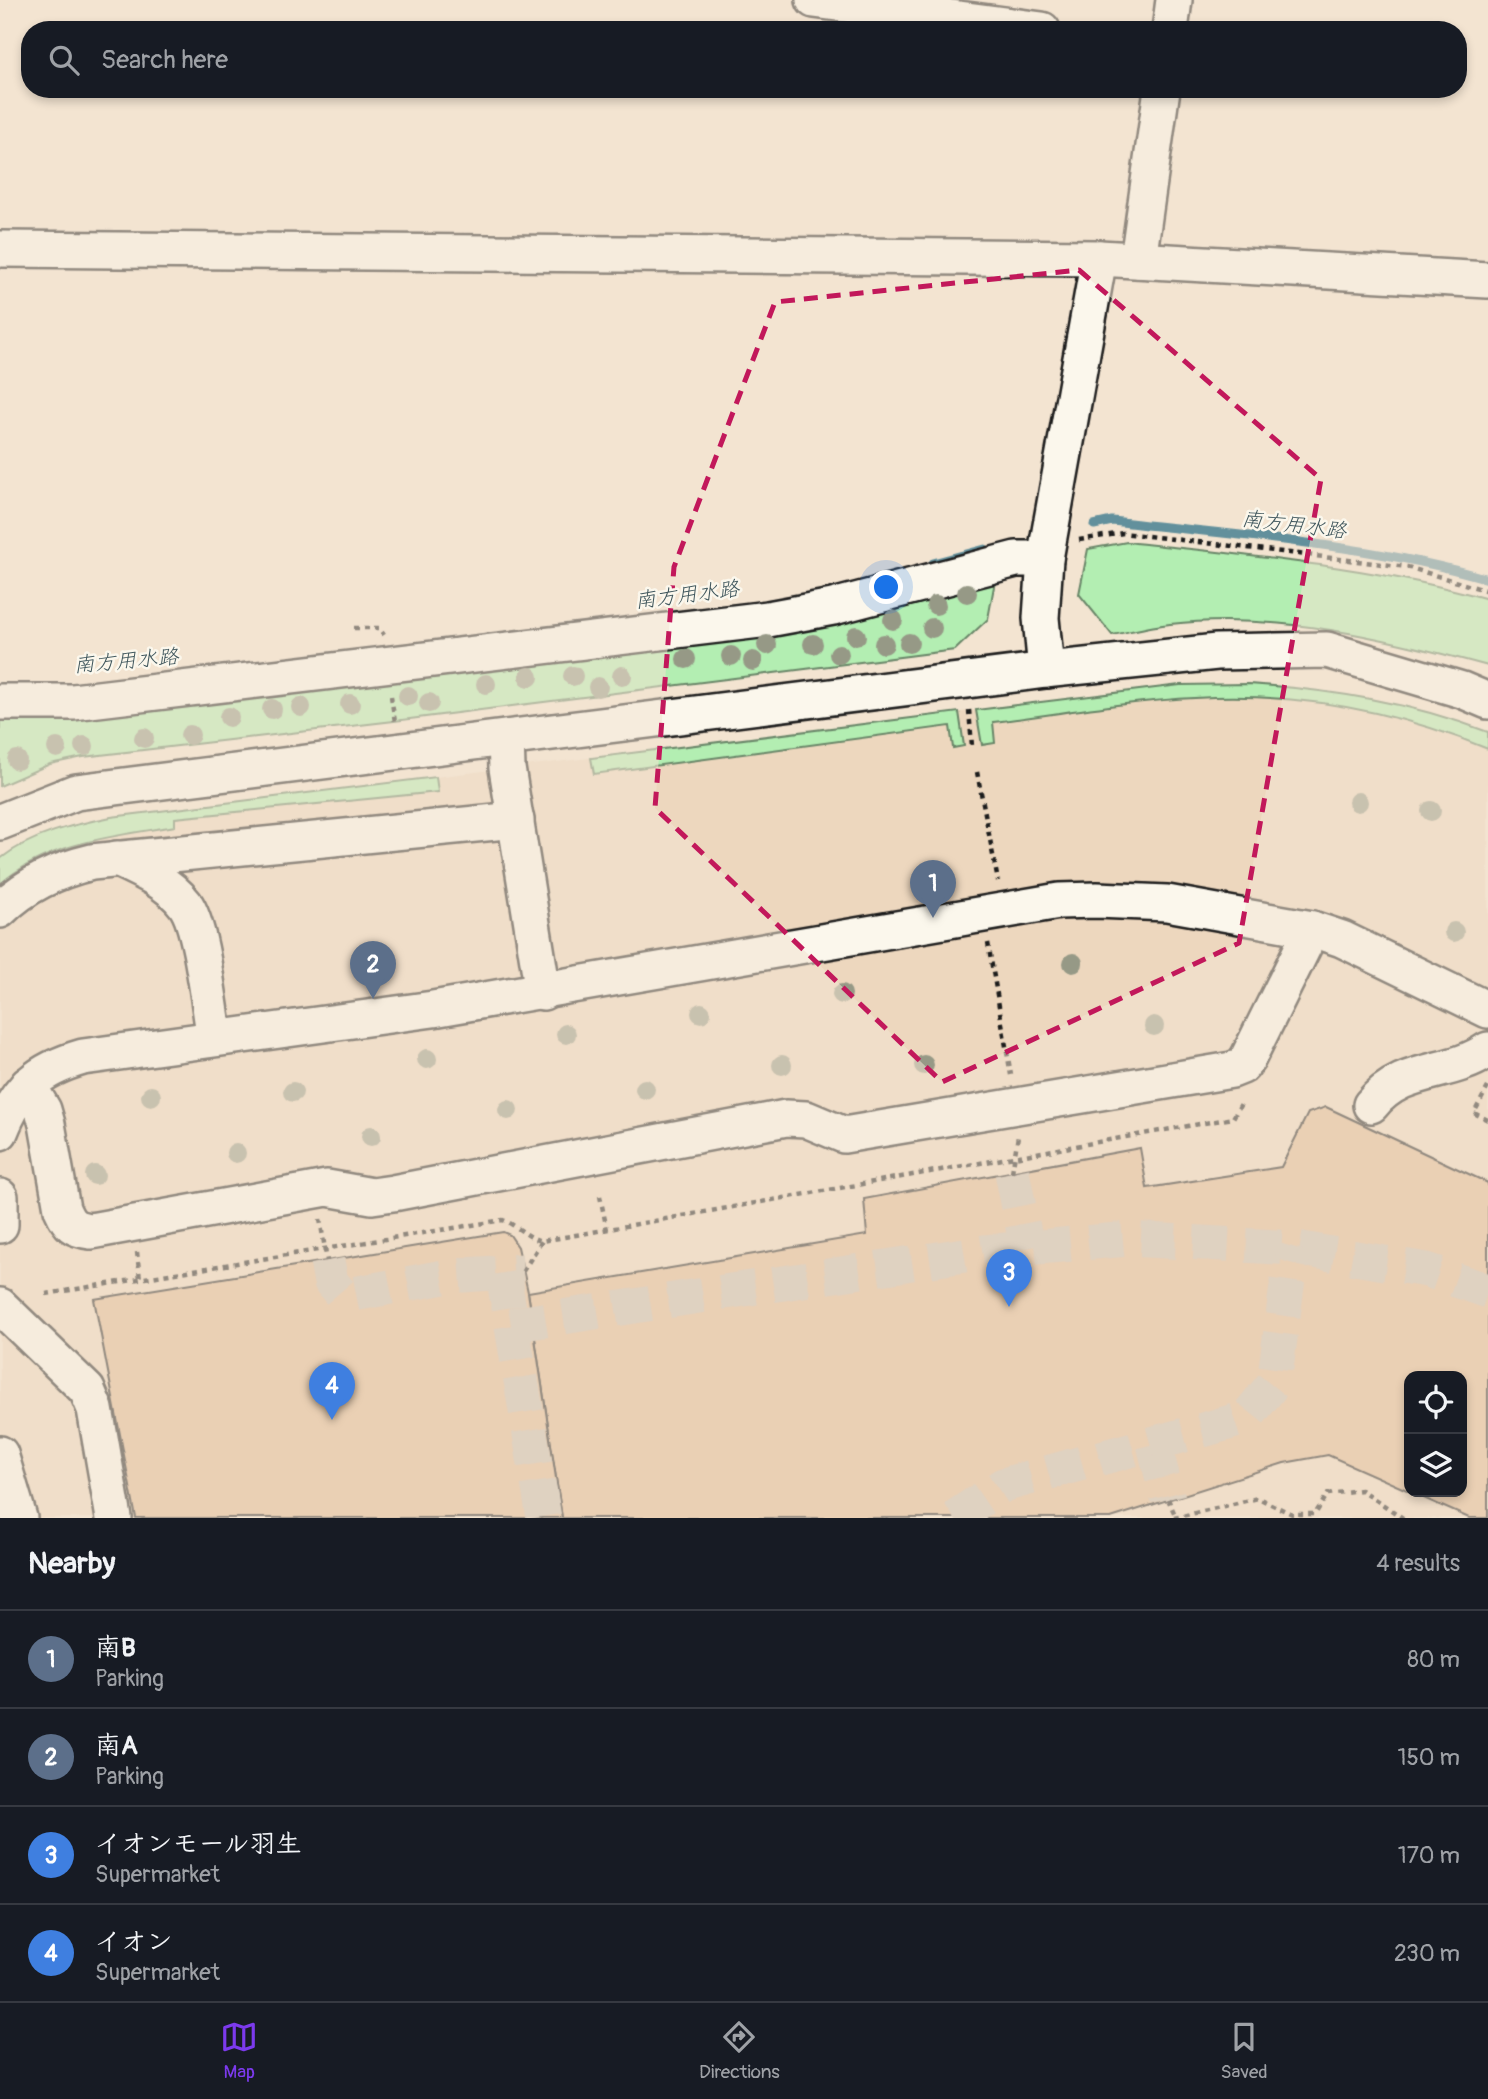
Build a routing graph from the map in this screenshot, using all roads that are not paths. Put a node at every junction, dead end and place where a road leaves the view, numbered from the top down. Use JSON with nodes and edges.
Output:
{"nodes":[{"id":1,"x":814,"y":0,"type":"edge"},
{"id":2,"x":1174,"y":0,"type":"edge"},
{"id":3,"x":974,"y":21,"type":"edge"},
{"id":4,"x":1171,"y":21,"type":"edge"},
{"id":5,"x":1161,"y":98,"type":"edge"},
{"id":6,"x":0,"y":249,"type":"edge"},
{"id":7,"x":1099,"y":258,"type":"junction"},
{"id":8,"x":1138,"y":260,"type":"junction"},
{"id":9,"x":1488,"y":280,"type":"edge"},
{"id":10,"x":1045,"y":559,"type":"junction"},
{"id":11,"x":1046,"y":670,"type":"junction"},
{"id":12,"x":1488,"y":701,"type":"edge"},
{"id":13,"x":0,"y":702,"type":"edge"},
{"id":14,"x":506,"y":738,"type":"junction"},
{"id":15,"x":516,"y":820,"type":"junction"},
{"id":16,"x":0,"y":821,"type":"edge"},
{"id":17,"x":117,"y":859,"type":"junction"},
{"id":18,"x":0,"y":910,"type":"edge"},
{"id":19,"x":1312,"y":929,"type":"junction"},
{"id":20,"x":543,"y":992,"type":"junction"},
{"id":21,"x":1488,"y":1010,"type":"edge"},
{"id":22,"x":215,"y":1038,"type":"junction"},
{"id":23,"x":1488,"y":1050,"type":"edge"},
{"id":24,"x":28,"y":1085,"type":"junction"},
{"id":25,"x":1371,"y":1105,"type":"dead end"},
{"id":26,"x":0,"y":1132,"type":"edge"},
{"id":27,"x":0,"y":1197,"type":"edge"},
{"id":28,"x":0,"y":1225,"type":"edge"},
{"id":29,"x":0,"y":1306,"type":"edge"},
{"id":30,"x":0,"y":1454,"type":"edge"},
{"id":31,"x":19,"y":1518,"type":"edge"},
{"id":32,"x":114,"y":1518,"type":"edge"}],
"edges":[{"from":1,"to":3,"type":"street"},
{"from":2,"to":4,"type":"street"},
{"from":5,"to":8,"type":"street"},
{"from":6,"to":7,"type":"street"},
{"from":7,"to":8,"type":"street"},
{"from":7,"to":10,"type":"street"},
{"from":8,"to":9,"type":"street"},
{"from":10,"to":11,"type":"street"},
{"from":10,"to":13,"type":"street"},
{"from":11,"to":12,"type":"street"},
{"from":11,"to":14,"type":"street"},
{"from":14,"to":15,"type":"street"},
{"from":14,"to":16,"type":"street"},
{"from":15,"to":17,"type":"street"},
{"from":15,"to":20,"type":"street"},
{"from":17,"to":18,"type":"street"},
{"from":17,"to":22,"type":"street"},
{"from":19,"to":20,"type":"street"},
{"from":19,"to":21,"type":"street"},
{"from":19,"to":24,"type":"street"},
{"from":20,"to":22,"type":"street"},
{"from":22,"to":24,"type":"street"},
{"from":23,"to":25,"type":"street"},
{"from":24,"to":26,"type":"street"},
{"from":27,"to":28,"type":"street"},
{"from":29,"to":32,"type":"street"},
{"from":30,"to":31,"type":"street"}]}
